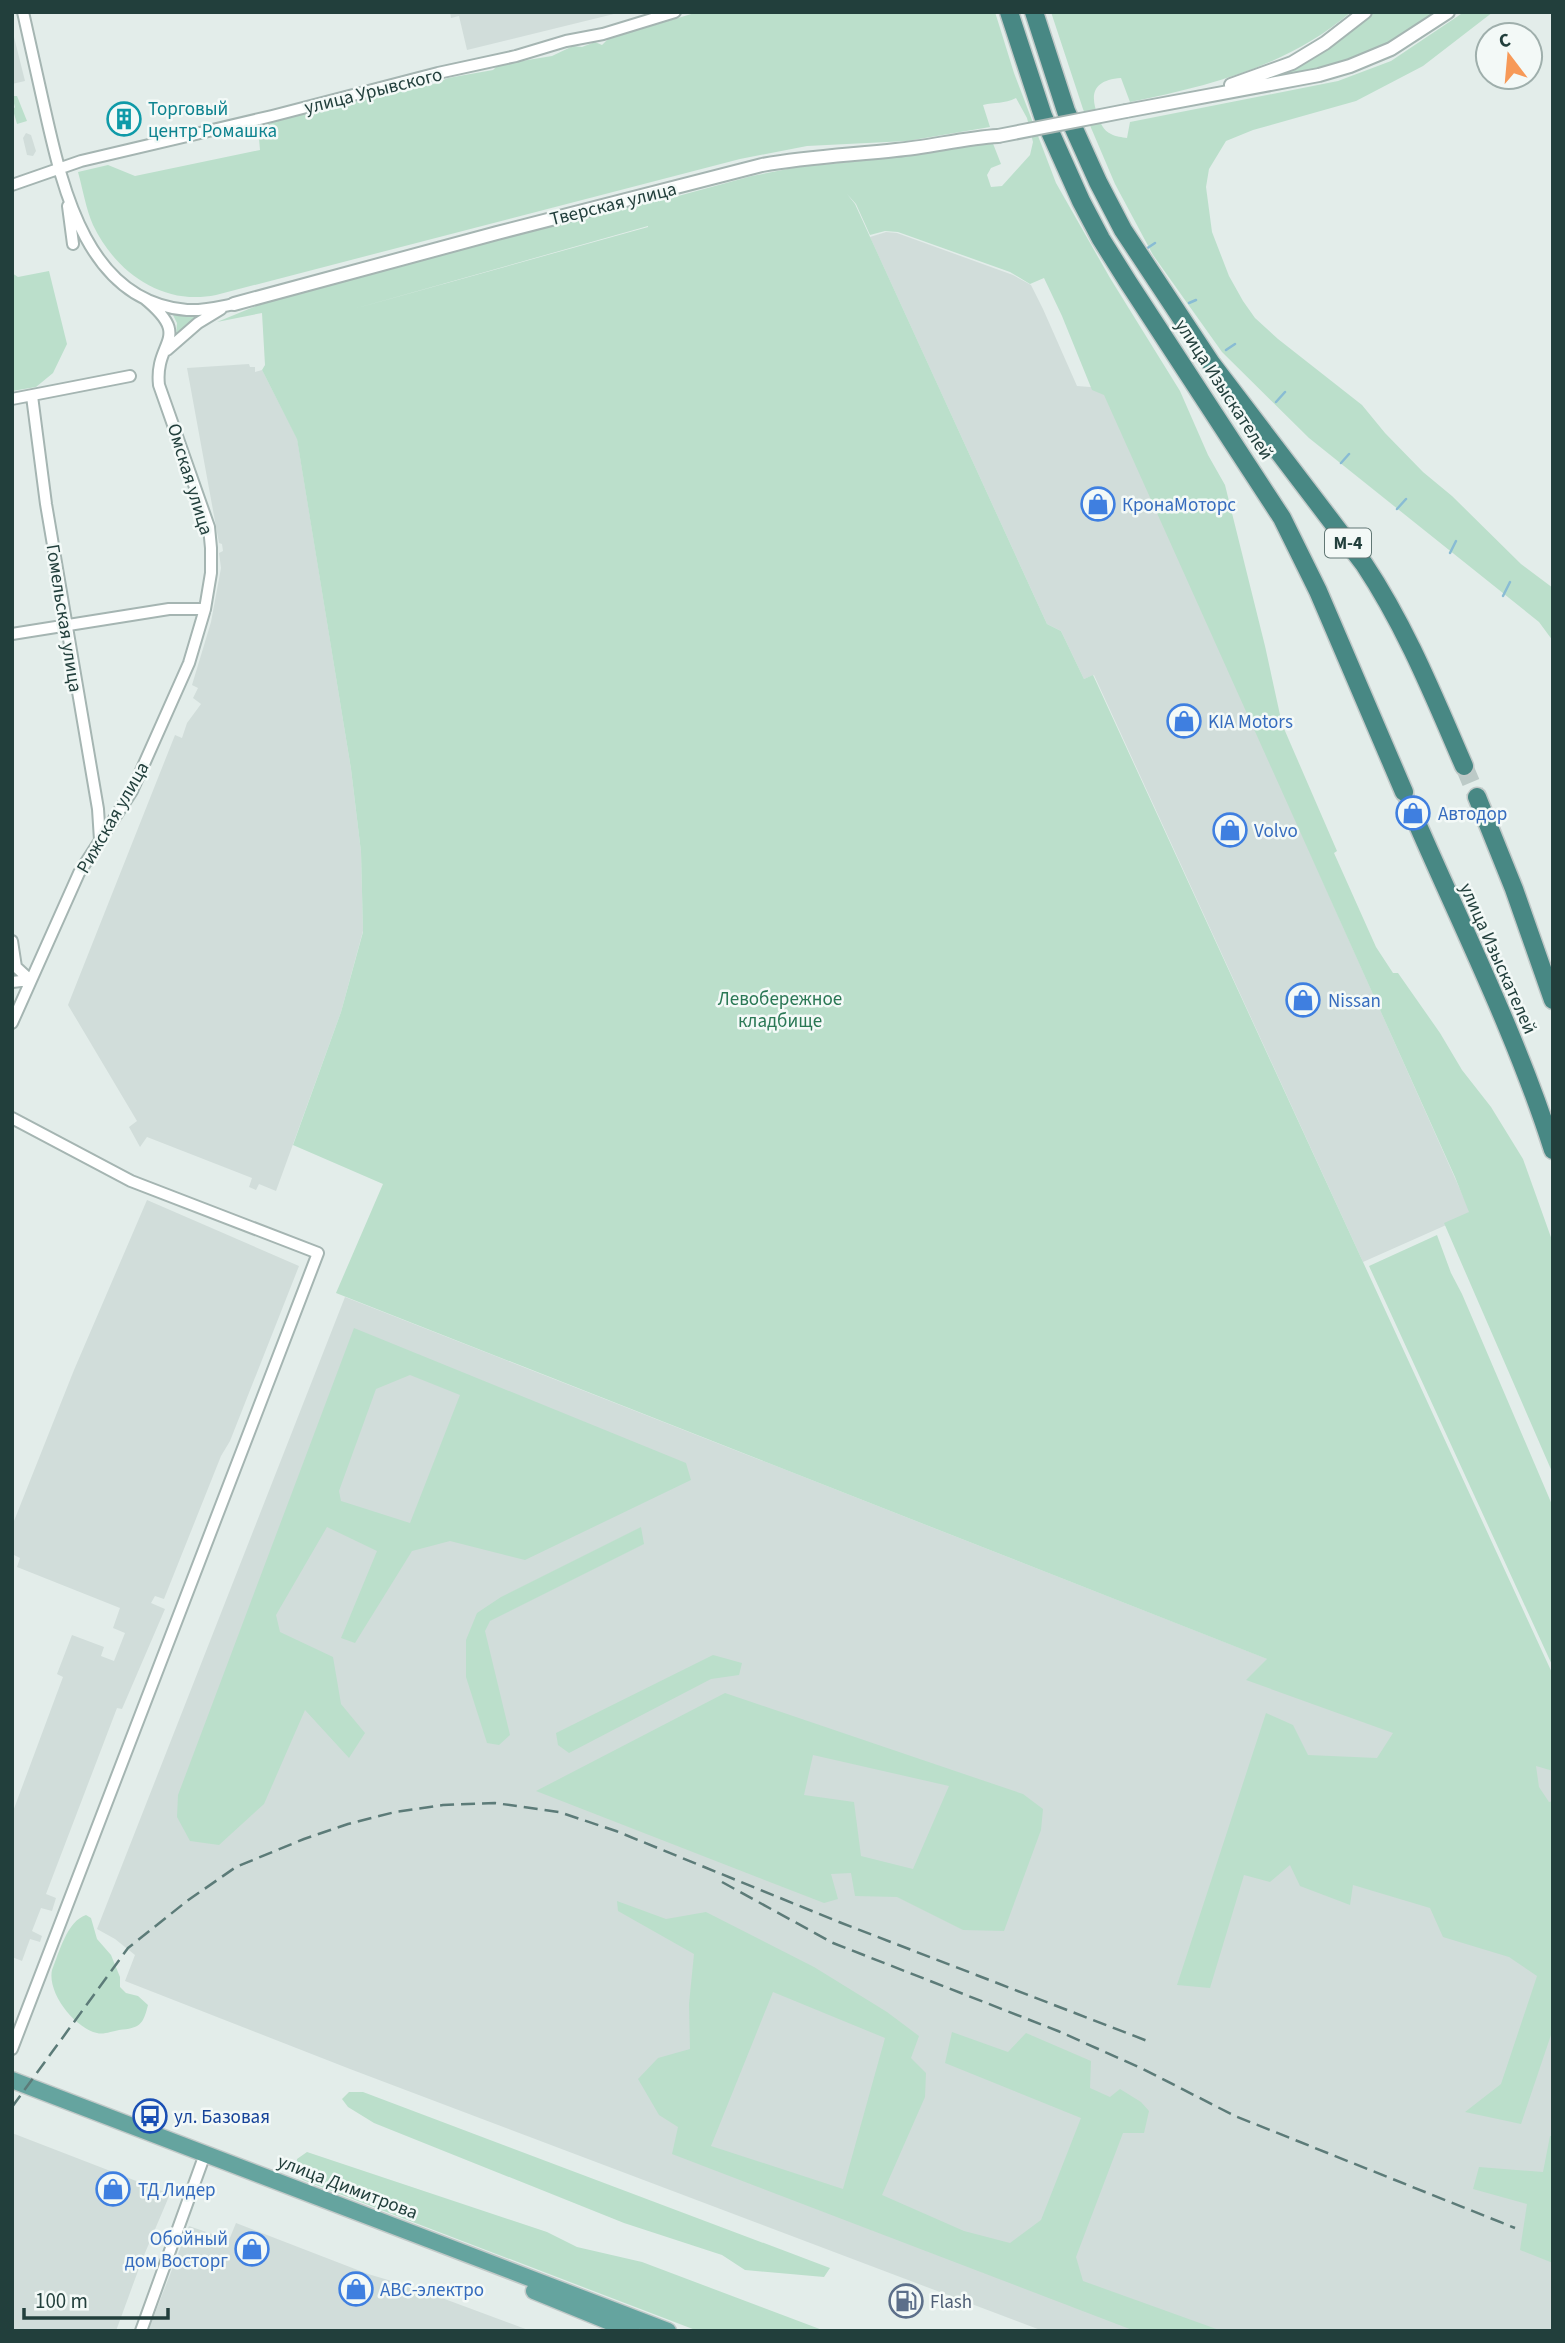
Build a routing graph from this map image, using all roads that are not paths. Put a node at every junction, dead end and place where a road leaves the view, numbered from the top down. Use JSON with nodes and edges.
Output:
{"nodes":[{"id":1,"x":23,"y":12,"type":"edge"},
{"id":2,"x":675,"y":12,"type":"edge"},
{"id":3,"x":1010,"y":12,"type":"edge"},
{"id":4,"x":1034,"y":12,"type":"edge"},
{"id":5,"x":1365,"y":12,"type":"edge"},
{"id":6,"x":1448,"y":12,"type":"edge"},
{"id":7,"x":1126,"y":111,"type":"junction"},
{"id":8,"x":60,"y":167,"type":"junction"},
{"id":9,"x":12,"y":185,"type":"edge"},
{"id":10,"x":66,"y":190,"type":"junction"},
{"id":11,"x":73,"y":244,"type":"dead end"},
{"id":12,"x":144,"y":298,"type":"junction"},
{"id":13,"x":234,"y":303,"type":"junction"},
{"id":14,"x":166,"y":352,"type":"junction"},
{"id":15,"x":130,"y":376,"type":"dead end"},
{"id":16,"x":32,"y":396,"type":"junction"},
{"id":17,"x":12,"y":399,"type":"edge"},
{"id":18,"x":205,"y":609,"type":"junction"},
{"id":19,"x":68,"y":624,"type":"junction"},
{"id":20,"x":12,"y":634,"type":"edge"},
{"id":21,"x":1464,"y":766,"type":"tunnel mouth"},
{"id":22,"x":1404,"y":792,"type":"tunnel mouth"},
{"id":23,"x":1477,"y":797,"type":"tunnel mouth"},
{"id":24,"x":1417,"y":823,"type":"tunnel mouth"},
{"id":25,"x":100,"y":840,"type":"junction"},
{"id":26,"x":12,"y":941,"type":"edge"},
{"id":27,"x":30,"y":980,"type":"junction"},
{"id":28,"x":12,"y":982,"type":"edge"},
{"id":29,"x":1553,"y":1000,"type":"edge"},
{"id":30,"x":12,"y":1023,"type":"edge"},
{"id":31,"x":12,"y":1118,"type":"edge"},
{"id":32,"x":1553,"y":1150,"type":"edge"},
{"id":33,"x":12,"y":2049,"type":"edge"},
{"id":34,"x":12,"y":2080,"type":"edge"},
{"id":35,"x":12,"y":2090,"type":"edge"},
{"id":36,"x":204,"y":2159,"type":"junction"},
{"id":37,"x":141,"y":2331,"type":"edge"},
{"id":38,"x":632,"y":2331,"type":"edge"},
{"id":39,"x":668,"y":2331,"type":"edge"}],
"edges":[{"from":1,"to":8,"type":"street"},
{"from":2,"to":8,"type":"street","name":"улица Урывского"},
{"from":3,"to":22,"type":"highway","name":"улица Изыскателей","number":"М-4"},
{"from":4,"to":21,"type":"highway","name":"улица Изыскателей","number":"М-4"},
{"from":5,"to":7,"type":"street"},
{"from":6,"to":7,"type":"street"},
{"from":7,"to":13,"type":"street","name":"Тверская улица","bridge":true},
{"from":8,"to":9,"type":"street"},
{"from":8,"to":10,"type":"street"},
{"from":10,"to":11,"type":"street"},
{"from":10,"to":12,"type":"street"},
{"from":12,"to":13,"type":"street"},
{"from":12,"to":14,"type":"street","name":"Омская улица"},
{"from":13,"to":14,"type":"street"},
{"from":14,"to":18,"type":"street","name":"Омская улица"},
{"from":15,"to":16,"type":"street"},
{"from":16,"to":17,"type":"street"},
{"from":16,"to":19,"type":"street","name":"Гомельская улица"},
{"from":18,"to":19,"type":"street"},
{"from":18,"to":25,"type":"street","name":"Рижская улица"},
{"from":19,"to":20,"type":"street"},
{"from":19,"to":25,"type":"street","name":"Гомельская улица"},
{"from":23,"to":29,"type":"highway","name":"улица Изыскателей"},
{"from":24,"to":32,"type":"highway","name":"улица Изыскателей"},
{"from":25,"to":27,"type":"street","name":"Рижская улица"},
{"from":26,"to":27,"type":"street"},
{"from":27,"to":28,"type":"street"},
{"from":27,"to":30,"type":"street","name":"Рижская улица"},
{"from":31,"to":33,"type":"street"},
{"from":34,"to":36,"type":"main road","name":"улица Димитрова"},
{"from":35,"to":36,"type":"main road","name":"улица Димитрова"},
{"from":36,"to":37,"type":"street"},
{"from":36,"to":38,"type":"main road","name":"улица Димитрова"},
{"from":36,"to":39,"type":"main road","name":"улица Димитрова"}]}
